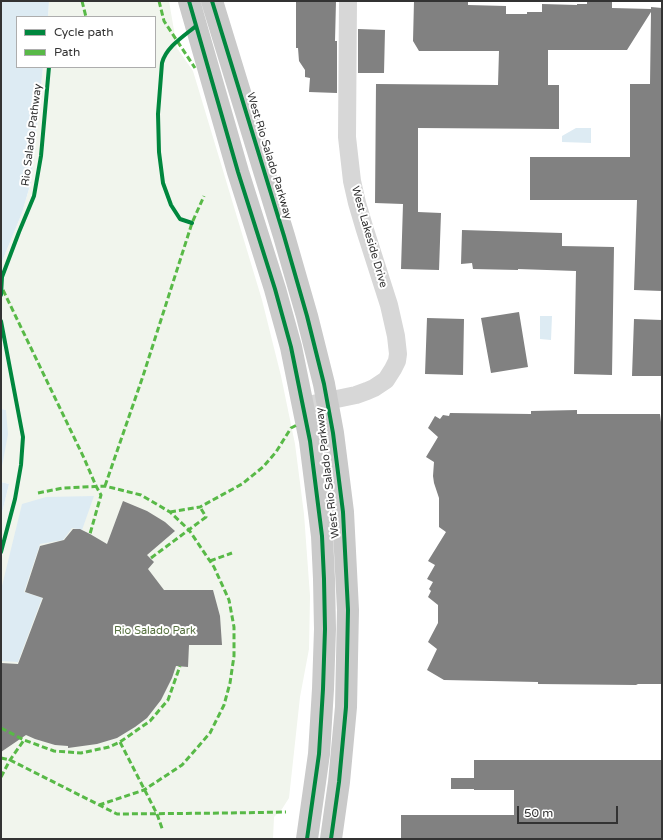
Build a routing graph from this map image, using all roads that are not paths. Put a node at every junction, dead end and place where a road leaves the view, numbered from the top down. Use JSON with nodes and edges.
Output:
{"nodes":[{"id":1,"x":189,"y":1,"type":"edge"},
{"id":2,"x":212,"y":1,"type":"edge"},
{"id":3,"x":348,"y":1,"type":"edge"},
{"id":4,"x":328,"y":400,"type":"junction"},
{"id":5,"x":303,"y":406,"type":"junction"},
{"id":6,"x":307,"y":839,"type":"edge"},
{"id":7,"x":331,"y":839,"type":"edge"}],
"edges":[{"from":1,"to":5,"type":"main road","name":"West Rio Salado Parkway"},
{"from":2,"to":4,"type":"main road","name":"West Rio Salado Parkway"},
{"from":3,"to":4,"type":"street","name":"West Lakeside Drive"},
{"from":4,"to":5,"type":"street","name":"West Lakeside Drive"},
{"from":4,"to":7,"type":"main road","name":"West Rio Salado Parkway"},
{"from":5,"to":6,"type":"main road","name":"West Rio Salado Parkway"}]}
